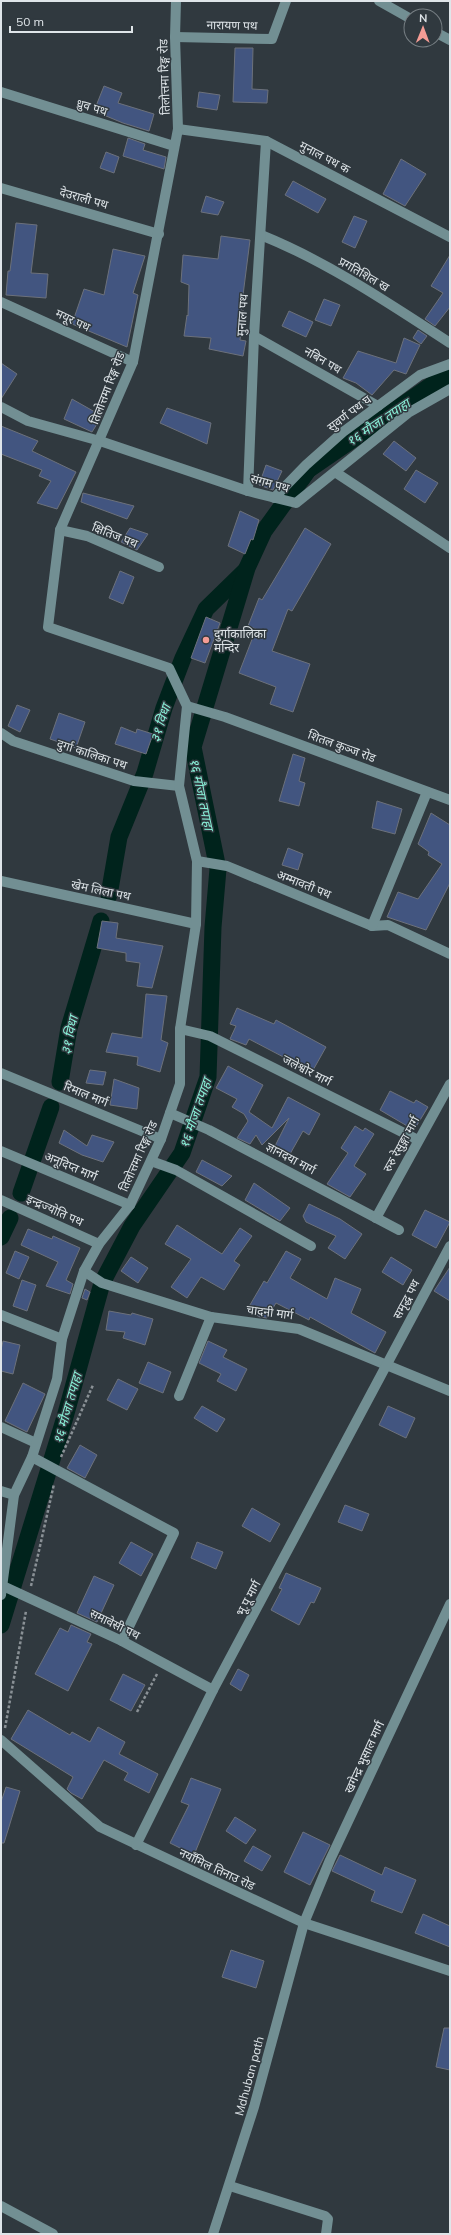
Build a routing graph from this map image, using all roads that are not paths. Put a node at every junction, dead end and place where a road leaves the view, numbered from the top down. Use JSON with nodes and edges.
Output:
{"nodes":[{"id":1,"x":176,"y":1,"type":"edge"},
{"id":2,"x":286,"y":1,"type":"edge"},
{"id":3,"x":379,"y":1,"type":"edge"},
{"id":4,"x":403,"y":14,"type":"edge"},
{"id":5,"x":175,"y":37,"type":"junction"},
{"id":6,"x":1,"y":92,"type":"edge"},
{"id":7,"x":178,"y":129,"type":"junction"},
{"id":8,"x":266,"y":141,"type":"junction"},
{"id":9,"x":174,"y":146,"type":"junction"},
{"id":10,"x":1,"y":188,"type":"edge"},
{"id":11,"x":159,"y":234,"type":"junction"},
{"id":12,"x":261,"y":234,"type":"junction"},
{"id":13,"x":450,"y":237,"type":"edge"},
{"id":14,"x":1,"y":302,"type":"edge"},
{"id":15,"x":254,"y":336,"type":"junction"},
{"id":16,"x":450,"y":343,"type":"edge"},
{"id":17,"x":133,"y":362,"type":"junction"},
{"id":18,"x":450,"y":364,"type":"edge"},
{"id":19,"x":450,"y":389,"type":"edge"},
{"id":20,"x":378,"y":406,"type":"junction"},
{"id":21,"x":1,"y":407,"type":"edge"},
{"id":22,"x":100,"y":441,"type":"junction"},
{"id":23,"x":334,"y":472,"type":"junction"},
{"id":24,"x":248,"y":492,"type":"junction"},
{"id":25,"x":274,"y":498,"type":"junction"},
{"id":26,"x":60,"y":530,"type":"junction"},
{"id":27,"x":450,"y":548,"type":"edge"},
{"id":28,"x":159,"y":567,"type":"dead end"},
{"id":29,"x":187,"y":705,"type":"junction"},
{"id":30,"x":1,"y":733,"type":"edge"},
{"id":31,"x":178,"y":786,"type":"junction"},
{"id":32,"x":427,"y":792,"type":"junction"},
{"id":33,"x":450,"y":800,"type":"edge"},
{"id":34,"x":197,"y":861,"type":"junction"},
{"id":35,"x":1,"y":882,"type":"edge"},
{"id":36,"x":196,"y":924,"type":"junction"},
{"id":37,"x":372,"y":926,"type":"junction"},
{"id":38,"x":450,"y":954,"type":"edge"},
{"id":39,"x":181,"y":1030,"type":"junction"},
{"id":40,"x":1,"y":1073,"type":"edge"},
{"id":41,"x":450,"y":1084,"type":"edge"},
{"id":42,"x":170,"y":1113,"type":"junction"},
{"id":43,"x":161,"y":1139,"type":"junction"},
{"id":44,"x":418,"y":1140,"type":"junction"},
{"id":45,"x":1,"y":1151,"type":"edge"},
{"id":46,"x":151,"y":1161,"type":"junction"},
{"id":47,"x":1,"y":1200,"type":"edge"},
{"id":48,"x":130,"y":1205,"type":"junction"},
{"id":49,"x":376,"y":1218,"type":"junction"},
{"id":50,"x":399,"y":1230,"type":"dead end"},
{"id":51,"x":99,"y":1244,"type":"junction"},
{"id":52,"x":311,"y":1246,"type":"dead end"},
{"id":53,"x":450,"y":1246,"type":"edge"},
{"id":54,"x":84,"y":1271,"type":"junction"},
{"id":55,"x":1,"y":1315,"type":"edge"},
{"id":56,"x":211,"y":1317,"type":"junction"},
{"id":57,"x":62,"y":1338,"type":"junction"},
{"id":58,"x":385,"y":1365,"type":"junction"},
{"id":59,"x":450,"y":1391,"type":"edge"},
{"id":60,"x":179,"y":1396,"type":"dead end"},
{"id":61,"x":1,"y":1428,"type":"edge"},
{"id":62,"x":36,"y":1443,"type":"junction"},
{"id":63,"x":32,"y":1457,"type":"junction"},
{"id":64,"x":1,"y":1491,"type":"edge"},
{"id":65,"x":14,"y":1495,"type":"junction"},
{"id":66,"x":2,"y":1591,"type":"edge"},
{"id":67,"x":450,"y":1604,"type":"edge"},
{"id":68,"x":122,"y":1641,"type":"junction"},
{"id":69,"x":213,"y":1690,"type":"junction"},
{"id":70,"x":2,"y":1741,"type":"edge"},
{"id":71,"x":136,"y":1845,"type":"junction"},
{"id":72,"x":304,"y":1923,"type":"junction"},
{"id":73,"x":449,"y":1969,"type":"edge"},
{"id":74,"x":230,"y":2186,"type":"junction"},
{"id":75,"x":1,"y":2206,"type":"edge"},
{"id":76,"x":53,"y":2234,"type":"edge"},
{"id":77,"x":213,"y":2234,"type":"edge"},
{"id":78,"x":326,"y":2234,"type":"edge"}],
"edges":[{"from":1,"to":5,"type":"street","name":"तिलोत्तमा रिङ्ग रोड"},
{"from":2,"to":5,"type":"street","name":"नारायण पथ"},
{"from":3,"to":4,"type":"street"},
{"from":5,"to":7,"type":"street","name":"तिलोत्तमा रिङ्ग रोड"},
{"from":6,"to":9,"type":"street","name":"ध्रुव पथ"},
{"from":7,"to":8,"type":"street","name":"मुनाल पथ क"},
{"from":7,"to":9,"type":"street","name":"तिलोत्तमा रिङ्ग रोड"},
{"from":8,"to":12,"type":"street","name":"मुनाल पथ"},
{"from":8,"to":13,"type":"street","name":"मुनाल पथ क"},
{"from":9,"to":11,"type":"street","name":"तिलोत्तमा रिङ्ग रोड"},
{"from":10,"to":11,"type":"street","name":"देउराली पथ"},
{"from":11,"to":17,"type":"street","name":"तिलोत्तमा रिङ्ग रोड"},
{"from":12,"to":15,"type":"street","name":"मुनाल पथ"},
{"from":12,"to":16,"type":"street","name":"प्रगतिशिल ख"},
{"from":14,"to":17,"type":"street","name":"मयूर पथ"},
{"from":15,"to":20,"type":"street","name":"नबिन पथ"},
{"from":15,"to":24,"type":"street","name":"मुनाल पथ"},
{"from":17,"to":22,"type":"street","name":"तिलोत्तमा रिङ्ग रोड"},
{"from":18,"to":20,"type":"street","name":"सुवर्ण पथ घ"},
{"from":19,"to":23,"type":"street","name":"संगम पथ"},
{"from":20,"to":25,"type":"street","name":"सुवर्ण पथ घ"},
{"from":21,"to":22,"type":"street","name":"संगम पथ"},
{"from":22,"to":24,"type":"street","name":"संगम पथ"},
{"from":22,"to":26,"type":"street","name":"तिलोत्तमा रिङ्ग रोड"},
{"from":23,"to":25,"type":"street","name":"संगम पथ"},
{"from":23,"to":27,"type":"street"},
{"from":24,"to":25,"type":"street","name":"संगम पथ"},
{"from":26,"to":28,"type":"street","name":"क्षितिज पथ"},
{"from":26,"to":29,"type":"street","name":"तिलोत्तमा रिङ्ग रोड"},
{"from":29,"to":31,"type":"street","name":"तिलोत्तमा रिङ्ग रोड"},
{"from":29,"to":32,"type":"street","name":"शितल कुञ्ज रोड"},
{"from":30,"to":31,"type":"street","name":"दुर्गा कालिका पथ"},
{"from":31,"to":34,"type":"street","name":"तिलोत्तमा रिङ्ग रोड"},
{"from":32,"to":33,"type":"street","name":"शितल कुञ्ज रोड"},
{"from":32,"to":37,"type":"street"},
{"from":34,"to":36,"type":"street","name":"तिलोत्तमा रिङ्ग रोड"},
{"from":34,"to":37,"type":"street","name":"अम्मावती पथ"},
{"from":35,"to":36,"type":"street","name":"खेम लिला पथ"},
{"from":36,"to":39,"type":"street","name":"तिलोत्तमा रिङ्ग रोड"},
{"from":37,"to":38,"type":"street","name":"अम्मावती पथ"},
{"from":39,"to":42,"type":"street","name":"तिलोत्तमा रिङ्ग रोड"},
{"from":39,"to":44,"type":"street","name":"जलेश्वोर मार्ग"},
{"from":40,"to":43,"type":"street","name":"रिमाल मार्ग"},
{"from":41,"to":44,"type":"street","name":"रुरु रेसुङ्गा मार्ग"},
{"from":42,"to":43,"type":"street","name":"तिलोत्तमा रिङ्ग रोड"},
{"from":42,"to":49,"type":"street","name":"ज्ञानदया मार्ग"},
{"from":43,"to":46,"type":"street","name":"तिलोत्तमा रिङ्ग रोड"},
{"from":44,"to":49,"type":"street","name":"रुरु रेसुङ्गा मार्ग"},
{"from":45,"to":48,"type":"street","name":"अनूदिप्त मार्ग"},
{"from":46,"to":48,"type":"street","name":"तिलोत्तमा रिङ्ग रोड"},
{"from":46,"to":52,"type":"street"},
{"from":47,"to":51,"type":"street","name":"इन्द्रज्योति पथ"},
{"from":48,"to":51,"type":"street","name":"तिलोत्तमा रिङ्ग रोड"},
{"from":49,"to":50,"type":"street","name":"ज्ञानदया मार्ग"},
{"from":51,"to":54,"type":"street","name":"तिलोत्तमा रिङ्ग रोड"},
{"from":53,"to":58,"type":"street","name":"समृद्ध पथ"},
{"from":54,"to":56,"type":"street","name":"चादनी मार्ग"},
{"from":54,"to":57,"type":"street","name":"तिलोत्तमा रिङ्ग रोड"},
{"from":55,"to":57,"type":"street"},
{"from":56,"to":58,"type":"street","name":"चादनी मार्ग"},
{"from":56,"to":60,"type":"street"},
{"from":57,"to":62,"type":"street","name":"तिलोत्तमा रिङ्ग रोड"},
{"from":58,"to":59,"type":"street","name":"चादनी मार्ग"},
{"from":58,"to":69,"type":"street","name":"भू.पू मार्ग"},
{"from":61,"to":62,"type":"street"},
{"from":62,"to":63,"type":"street","name":"तिलोत्तमा रिङ्ग रोड"},
{"from":63,"to":65,"type":"street","name":"तिलोत्तमा रिङ्ग रोड"},
{"from":63,"to":68,"type":"street"},
{"from":64,"to":65,"type":"street"},
{"from":65,"to":66,"type":"street","name":"तिलोत्तमा रिङ्ग रोड"},
{"from":66,"to":68,"type":"street","name":"समावेसी पथ"},
{"from":67,"to":72,"type":"street","name":"खगेन्द्र भुसाल मार्ग"},
{"from":68,"to":69,"type":"street","name":"समावेसी पथ"},
{"from":69,"to":71,"type":"street","name":"भू.पू मार्ग"},
{"from":70,"to":71,"type":"street","name":"नयाँमिल तिनाउ रोड"},
{"from":71,"to":72,"type":"street","name":"नयाँमिल तिनाउ रोड"},
{"from":72,"to":73,"type":"street","name":"नयाँमिल तिनाउ रोड"},
{"from":72,"to":74,"type":"street","name":"Mdhuban path"},
{"from":74,"to":77,"type":"street","name":"Mdhuban path"},
{"from":74,"to":78,"type":"street"},
{"from":75,"to":76,"type":"street"}]}
